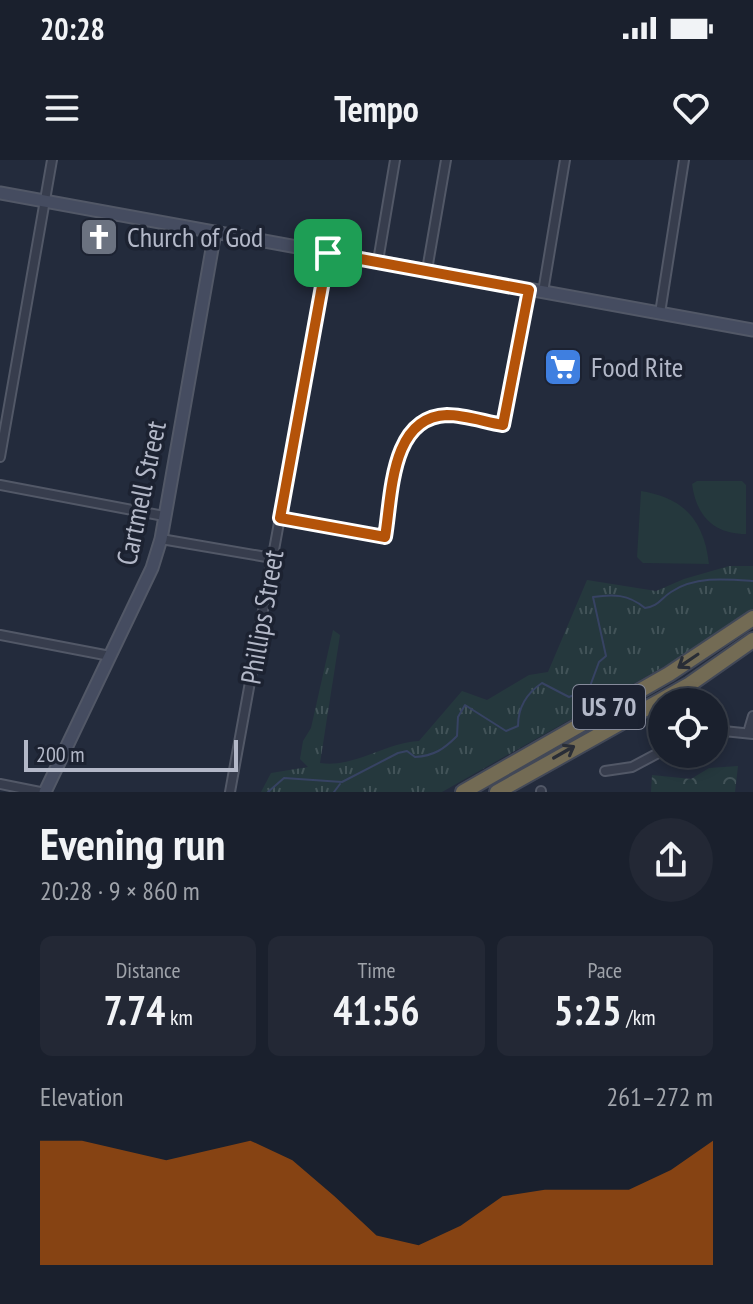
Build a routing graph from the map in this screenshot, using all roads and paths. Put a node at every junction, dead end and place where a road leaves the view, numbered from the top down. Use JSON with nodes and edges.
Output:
{"nodes":[{"id":1,"x":52,"y":160,"type":"edge"},
{"id":2,"x":395,"y":160,"type":"edge"},
{"id":3,"x":446,"y":160,"type":"edge"},
{"id":4,"x":565,"y":160,"type":"edge"},
{"id":5,"x":684,"y":160,"type":"edge"},
{"id":6,"x":0,"y":193,"type":"edge"},
{"id":7,"x":46,"y":201,"type":"junction"},
{"id":8,"x":215,"y":232,"type":"junction"},
{"id":9,"x":328,"y":253,"type":"junction"},
{"id":10,"x":378,"y":261,"type":"junction"},
{"id":11,"x":427,"y":270,"type":"junction"},
{"id":12,"x":529,"y":290,"type":"junction"},
{"id":13,"x":543,"y":292,"type":"junction"},
{"id":14,"x":660,"y":313,"type":"junction"},
{"id":15,"x":753,"y":330,"type":"edge"},
{"id":16,"x":0,"y":457,"type":"edge"},
{"id":17,"x":0,"y":485,"type":"edge"},
{"id":18,"x":164,"y":516,"type":"junction"},
{"id":19,"x":280,"y":518,"type":"junction"},
{"id":20,"x":161,"y":539,"type":"junction"},
{"id":21,"x":272,"y":558,"type":"junction"},
{"id":22,"x":753,"y":618,"type":"edge"},
{"id":23,"x":0,"y":635,"type":"edge"},
{"id":24,"x":753,"y":640,"type":"edge"},
{"id":25,"x":110,"y":656,"type":"junction"},
{"id":26,"x":753,"y":716,"type":"edge"},
{"id":27,"x":728,"y":731,"type":"edge"},
{"id":28,"x":750,"y":733,"type":"edge"},
{"id":29,"x":648,"y":758,"type":"edge"},
{"id":30,"x":605,"y":771,"type":"dead end"},
{"id":31,"x":0,"y":784,"type":"edge"},
{"id":32,"x":43,"y":792,"type":"edge"},
{"id":33,"x":230,"y":792,"type":"edge"},
{"id":34,"x":463,"y":792,"type":"edge"},
{"id":35,"x":497,"y":792,"type":"edge"}],
"edges":[{"from":1,"to":7,"type":"street"},
{"from":2,"to":10,"type":"street"},
{"from":3,"to":11,"type":"street"},
{"from":4,"to":13,"type":"street"},
{"from":5,"to":14,"type":"street"},
{"from":6,"to":7,"type":"main road"},
{"from":7,"to":8,"type":"main road"},
{"from":7,"to":16,"type":"street"},
{"from":8,"to":9,"type":"main road"},
{"from":8,"to":18,"type":"main road","name":"Cartmell Street"},
{"from":9,"to":10,"type":"main road"},
{"from":9,"to":19,"type":"street","name":"Phillips Street"},
{"from":10,"to":11,"type":"main road"},
{"from":11,"to":12,"type":"main road"},
{"from":12,"to":13,"type":"main road"},
{"from":12,"to":19,"type":"street"},
{"from":13,"to":14,"type":"main road"},
{"from":14,"to":15,"type":"main road"},
{"from":17,"to":18,"type":"street"},
{"from":18,"to":20,"type":"main road","name":"Cartmell Street"},
{"from":19,"to":21,"type":"street","name":"Phillips Street"},
{"from":20,"to":21,"type":"street"},
{"from":20,"to":25,"type":"main road","name":"Cartmell Street"},
{"from":21,"to":33,"type":"street","name":"Phillips Street"},
{"from":22,"to":34,"type":"highway","number":"US 70","one_way":true},
{"from":23,"to":25,"type":"street"},
{"from":35,"to":24,"type":"highway","number":"US 70","one_way":true},
{"from":25,"to":32,"type":"main road","name":"Cartmell Street"},
{"from":26,"to":28,"type":"street"},
{"from":27,"to":28,"type":"street"},
{"from":29,"to":30,"type":"street"},
{"from":31,"to":32,"type":"street"}]}
